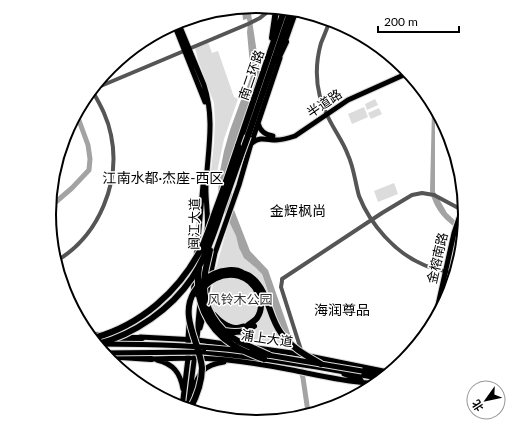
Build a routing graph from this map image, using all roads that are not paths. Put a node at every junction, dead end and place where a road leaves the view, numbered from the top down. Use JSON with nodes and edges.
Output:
{"nodes":[{"id":1,"x":266,"y":13,"type":"edge"},
{"id":2,"x":275,"y":14,"type":"edge"},
{"id":3,"x":283,"y":15,"type":"edge"},
{"id":4,"x":288,"y":16,"type":"edge"},
{"id":5,"x":294,"y":17,"type":"edge"},
{"id":6,"x":328,"y":26,"type":"edge"},
{"id":7,"x":180,"y":28,"type":"edge"},
{"id":8,"x":177,"y":30,"type":"edge"},
{"id":9,"x":286,"y":42,"type":"junction"},
{"id":10,"x":187,"y":50,"type":"junction"},
{"id":11,"x":400,"y":73,"type":"edge"},
{"id":12,"x":402,"y":75,"type":"edge"},
{"id":13,"x":263,"y":81,"type":"junction"},
{"id":14,"x":103,"y":85,"type":"edge"},
{"id":15,"x":95,"y":96,"type":"edge"},
{"id":16,"x":325,"y":113,"type":"junction"},
{"id":17,"x":258,"y":123,"type":"junction"},
{"id":18,"x":251,"y":144,"type":"junction"},
{"id":19,"x":458,"y":207,"type":"edge"},
{"id":20,"x":458,"y":218,"type":"edge"},
{"id":21,"x":372,"y":220,"type":"junction"},
{"id":22,"x":208,"y":227,"type":"junction"},
{"id":23,"x":209,"y":239,"type":"junction"},
{"id":24,"x":61,"y":258,"type":"edge"},
{"id":25,"x":449,"y":272,"type":"edge"},
{"id":26,"x":210,"y":274,"type":"junction"},
{"id":27,"x":445,"y":286,"type":"edge"},
{"id":28,"x":260,"y":287,"type":"junction"},
{"id":29,"x":206,"y":304,"type":"junction"},
{"id":30,"x":205,"y":316,"type":"junction"},
{"id":31,"x":198,"y":330,"type":"junction"},
{"id":32,"x":97,"y":335,"type":"edge"},
{"id":33,"x":98,"y":336,"type":"edge"},
{"id":34,"x":99,"y":338,"type":"edge"},
{"id":35,"x":142,"y":338,"type":"junction"},
{"id":36,"x":188,"y":339,"type":"junction"},
{"id":37,"x":197,"y":340,"type":"junction"},
{"id":38,"x":103,"y":342,"type":"edge"},
{"id":39,"x":104,"y":344,"type":"edge"},
{"id":40,"x":234,"y":345,"type":"junction"},
{"id":41,"x":112,"y":353,"type":"edge"},
{"id":42,"x":301,"y":354,"type":"junction"},
{"id":43,"x":115,"y":356,"type":"edge"},
{"id":44,"x":266,"y":357,"type":"junction"},
{"id":45,"x":117,"y":358,"type":"edge"},
{"id":46,"x":151,"y":358,"type":"junction"},
{"id":47,"x":188,"y":358,"type":"junction"},
{"id":48,"x":194,"y":358,"type":"junction"},
{"id":49,"x":232,"y":360,"type":"junction"},
{"id":50,"x":321,"y":364,"type":"junction"},
{"id":51,"x":334,"y":370,"type":"junction"},
{"id":52,"x":382,"y":371,"type":"edge"},
{"id":53,"x":378,"y":374,"type":"edge"},
{"id":54,"x":374,"y":377,"type":"edge"},
{"id":55,"x":367,"y":382,"type":"edge"},
{"id":56,"x":366,"y":383,"type":"edge"},
{"id":57,"x":184,"y":395,"type":"junction"},
{"id":58,"x":183,"y":401,"type":"edge"},
{"id":59,"x":189,"y":403,"type":"edge"},
{"id":60,"x":190,"y":403,"type":"edge"},
{"id":61,"x":191,"y":404,"type":"edge"},
{"id":62,"x":196,"y":405,"type":"edge"}],
"edges":[{"from":1,"to":10,"type":"street"},
{"from":2,"to":13,"type":"highway"},
{"from":3,"to":13,"type":"highway","name":"南二环路"},
{"from":4,"to":13,"type":"highway","name":"南二环路"},
{"from":5,"to":9,"type":"main road"},
{"from":6,"to":16,"type":"street"},
{"from":7,"to":10,"type":"main road","name":"闽江大道"},
{"from":8,"to":10,"type":"main road","name":"闽江大道"},
{"from":9,"to":13,"type":"highway"},
{"from":9,"to":17,"type":"main road"},
{"from":10,"to":14,"type":"street"},
{"from":10,"to":22,"type":"main road","name":"闽江大道"},
{"from":10,"to":36,"type":"main road","name":"闽江大道"},
{"from":11,"to":16,"type":"main road","name":"半道路"},
{"from":12,"to":16,"type":"main road","name":"半道路"},
{"from":13,"to":23,"type":"highway","name":"南二环路","bridge":true},
{"from":13,"to":23,"type":"highway","name":"南二环路","bridge":true},
{"from":15,"to":24,"type":"street"},
{"from":16,"to":17,"type":"main road","name":"半道路"},
{"from":16,"to":18,"type":"main road","name":"半道路"},
{"from":16,"to":21,"type":"street"},
{"from":17,"to":18,"type":"main road"},
{"from":18,"to":26,"type":"main road"},
{"from":19,"to":21,"type":"street"},
{"from":20,"to":25,"type":"main road","name":"金榕南路"},
{"from":21,"to":25,"type":"street"},
{"from":21,"to":42,"type":"street"},
{"from":22,"to":26,"type":"main road"},
{"from":22,"to":31,"type":"main road","name":"闽江大道"},
{"from":23,"to":29,"type":"highway","bridge":true},
{"from":23,"to":30,"type":"highway","bridge":true},
{"from":23,"to":33,"type":"highway","bridge":true},
{"from":23,"to":38,"type":"highway","bridge":true},
{"from":25,"to":27,"type":"main road","name":"金榕南路"},
{"from":26,"to":29,"type":"main road"},
{"from":28,"to":30,"type":"highway","bridge":true},
{"from":28,"to":50,"type":"highway","bridge":true},
{"from":28,"to":61,"type":"highway","bridge":true},
{"from":29,"to":31,"type":"main road"},
{"from":29,"to":40,"type":"main road"},
{"from":29,"to":44,"type":"highway","bridge":true},
{"from":29,"to":62,"type":"highway","bridge":true},
{"from":30,"to":44,"type":"highway","bridge":true},
{"from":31,"to":37,"type":"main road","name":"闽江大道"},
{"from":32,"to":35,"type":"main road","name":"浦上大道"},
{"from":34,"to":35,"type":"highway"},
{"from":35,"to":36,"type":"main road","name":"浦上大道"},
{"from":36,"to":37,"type":"main road","name":"浦上大道"},
{"from":36,"to":47,"type":"main road","name":"闽江大道"},
{"from":37,"to":40,"type":"main road","name":"浦上大道"},
{"from":37,"to":48,"type":"main road","name":"闽江大道"},
{"from":39,"to":44,"type":"main road","bridge":true},
{"from":40,"to":42,"type":"main road","name":"浦上大道"},
{"from":41,"to":44,"type":"main road","bridge":true},
{"from":42,"to":52,"type":"main road","name":"浦上大道"},
{"from":43,"to":46,"type":"highway"},
{"from":44,"to":50,"type":"main road","bridge":true},
{"from":44,"to":51,"type":"main road"},
{"from":45,"to":46,"type":"main road","name":"浦上大道"},
{"from":46,"to":47,"type":"main road","name":"浦上大道"},
{"from":46,"to":57,"type":"main road"},
{"from":47,"to":48,"type":"main road","name":"浦上大道"},
{"from":47,"to":57,"type":"main road","name":"闽江大道"},
{"from":48,"to":49,"type":"main road","name":"浦上大道"},
{"from":48,"to":59,"type":"main road","name":"闽江大道"},
{"from":49,"to":56,"type":"main road","name":"浦上大道"},
{"from":49,"to":60,"type":"main road"},
{"from":50,"to":53,"type":"main road","bridge":true},
{"from":51,"to":54,"type":"main road"},
{"from":51,"to":55,"type":"main road"},
{"from":57,"to":58,"type":"main road","name":"闽江大道"}]}
